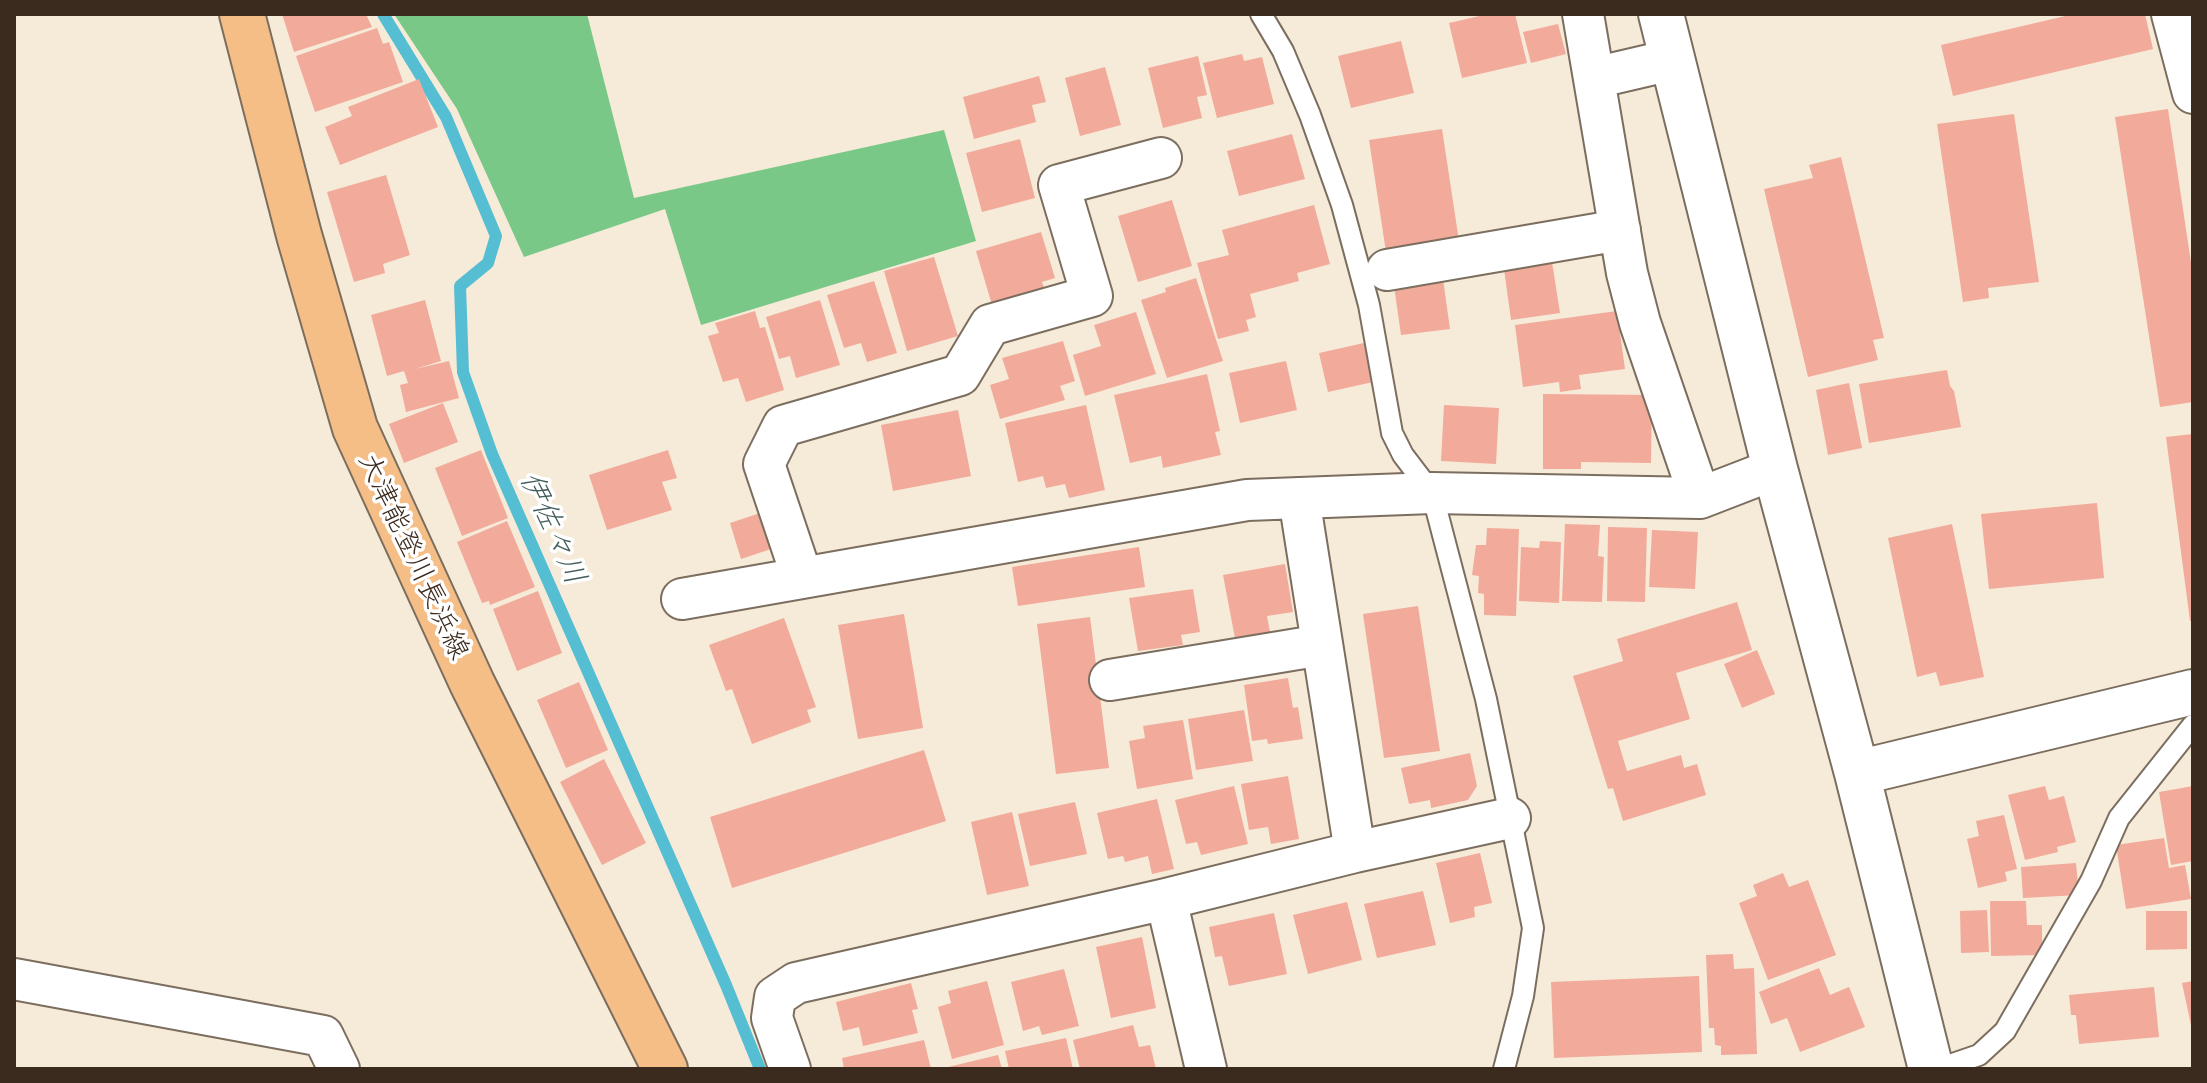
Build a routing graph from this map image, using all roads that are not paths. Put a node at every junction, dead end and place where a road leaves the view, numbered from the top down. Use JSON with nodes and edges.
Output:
{"nodes":[{"id":1,"x":242,"y":14,"type":"edge"},
{"id":2,"x":1261,"y":14,"type":"edge"},
{"id":3,"x":1583,"y":14,"type":"edge"},
{"id":4,"x":1661,"y":14,"type":"edge"},
{"id":5,"x":2172,"y":14,"type":"edge"},
{"id":6,"x":1671,"y":60,"type":"junction"},
{"id":7,"x":1594,"y":78,"type":"junction"},
{"id":8,"x":2193,"y":93,"type":"edge"},
{"id":9,"x":1161,"y":158,"type":"dead end"},
{"id":10,"x":1620,"y":230,"type":"junction"},
{"id":11,"x":1387,"y":270,"type":"dead end"},
{"id":12,"x":1775,"y":469,"type":"junction"},
{"id":13,"x":1432,"y":493,"type":"junction"},
{"id":14,"x":1299,"y":498,"type":"junction"},
{"id":15,"x":1700,"y":498,"type":"junction"},
{"id":16,"x":802,"y":577,"type":"junction"},
{"id":17,"x":682,"y":599,"type":"dead end"},
{"id":18,"x":1322,"y":645,"type":"junction"},
{"id":19,"x":1110,"y":680,"type":"dead end"},
{"id":20,"x":2193,"y":692,"type":"edge"},
{"id":21,"x":2193,"y":725,"type":"edge"},
{"id":22,"x":1857,"y":773,"type":"junction"},
{"id":23,"x":1510,"y":818,"type":"junction"},
{"id":24,"x":1355,"y":852,"type":"junction"},
{"id":25,"x":1166,"y":899,"type":"junction"},
{"id":26,"x":14,"y":979,"type":"edge"},
{"id":27,"x":339,"y":1069,"type":"edge"},
{"id":28,"x":665,"y":1069,"type":"edge"},
{"id":29,"x":790,"y":1069,"type":"edge"},
{"id":30,"x":1206,"y":1069,"type":"edge"},
{"id":31,"x":1504,"y":1069,"type":"edge"},
{"id":32,"x":1931,"y":1069,"type":"edge"},
{"id":33,"x":1938,"y":1069,"type":"edge"}],
"edges":[{"from":1,"to":28,"type":"main road","name":"大津能登川長浜線"},
{"from":2,"to":13,"type":"lane"},
{"from":3,"to":7,"type":"street"},
{"from":4,"to":6,"type":"street"},
{"from":5,"to":8,"type":"street"},
{"from":6,"to":7,"type":"street"},
{"from":6,"to":12,"type":"street"},
{"from":7,"to":10,"type":"street"},
{"from":9,"to":16,"type":"street"},
{"from":10,"to":11,"type":"street"},
{"from":10,"to":15,"type":"street"},
{"from":12,"to":15,"type":"street"},
{"from":12,"to":22,"type":"street"},
{"from":13,"to":14,"type":"street"},
{"from":13,"to":15,"type":"street"},
{"from":13,"to":23,"type":"lane"},
{"from":14,"to":16,"type":"street"},
{"from":14,"to":18,"type":"street"},
{"from":16,"to":17,"type":"street"},
{"from":18,"to":19,"type":"street"},
{"from":18,"to":24,"type":"street"},
{"from":20,"to":22,"type":"street"},
{"from":21,"to":33,"type":"lane"},
{"from":22,"to":32,"type":"street"},
{"from":23,"to":24,"type":"street"},
{"from":23,"to":31,"type":"lane"},
{"from":24,"to":25,"type":"street"},
{"from":25,"to":29,"type":"street"},
{"from":25,"to":30,"type":"street"},
{"from":26,"to":27,"type":"street"}]}
